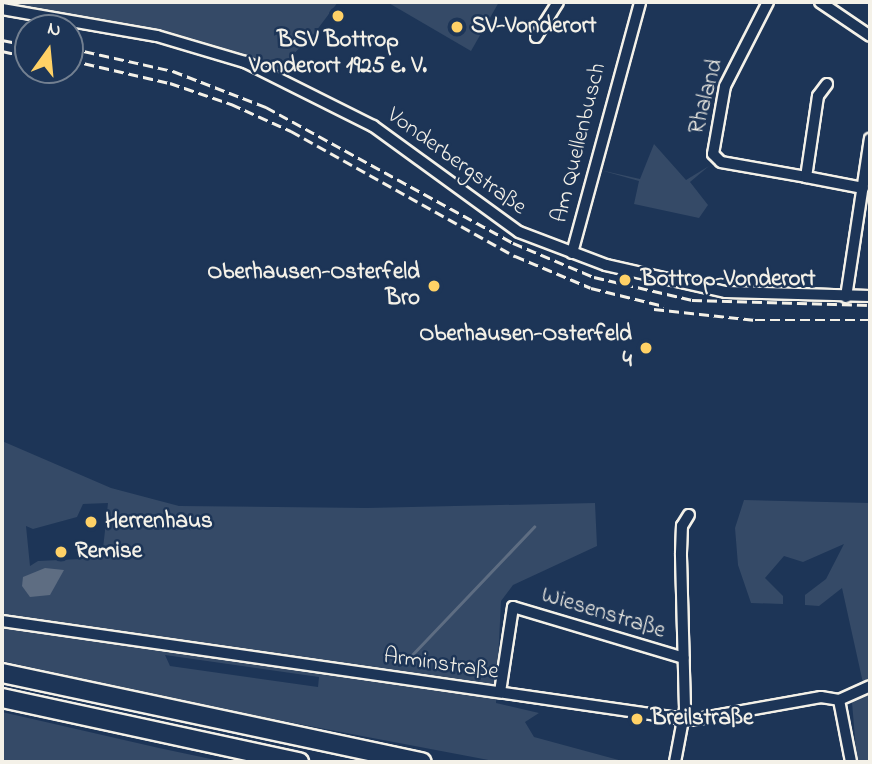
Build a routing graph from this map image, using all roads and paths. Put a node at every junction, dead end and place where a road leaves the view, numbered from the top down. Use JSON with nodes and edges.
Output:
{"nodes":[{"id":1,"x":558,"y":2,"type":"edge"},
{"id":2,"x":640,"y":2,"type":"edge"},
{"id":3,"x":768,"y":2,"type":"edge"},
{"id":4,"x":820,"y":2,"type":"edge"},
{"id":5,"x":2,"y":9,"type":"edge"},
{"id":6,"x":870,"y":36,"type":"edge"},
{"id":7,"x":536,"y":37,"type":"dead end"},
{"id":8,"x":827,"y":84,"type":"dead end"},
{"id":9,"x":870,"y":139,"type":"edge"},
{"id":10,"x":868,"y":169,"type":"edge"},
{"id":11,"x":806,"y":177,"type":"junction"},
{"id":12,"x":863,"y":188,"type":"junction"},
{"id":13,"x":572,"y":254,"type":"junction"},
{"id":14,"x":870,"y":296,"type":"edge"},
{"id":15,"x":846,"y":297,"type":"junction"},
{"id":16,"x":689,"y":515,"type":"dead end"},
{"id":17,"x":2,"y":621,"type":"edge"},
{"id":18,"x":684,"y":658,"type":"junction"},
{"id":19,"x":2,"y":673,"type":"edge"},
{"id":20,"x":870,"y":686,"type":"edge"},
{"id":21,"x":500,"y":692,"type":"junction"},
{"id":22,"x":2,"y":698,"type":"edge"},
{"id":23,"x":839,"y":700,"type":"junction"},
{"id":24,"x":684,"y":719,"type":"junction"},
{"id":25,"x":299,"y":762,"type":"edge"},
{"id":26,"x":422,"y":762,"type":"edge"},
{"id":27,"x":675,"y":762,"type":"edge"},
{"id":28,"x":851,"y":762,"type":"edge"}],
"edges":[{"from":1,"to":7,"type":"street"},
{"from":2,"to":13,"type":"street","name":"Am Quellenbusch"},
{"from":3,"to":11,"type":"street","name":"Rhaland"},
{"from":4,"to":6,"type":"street"},
{"from":5,"to":13,"type":"street","name":"Vonderbergstraße"},
{"from":8,"to":11,"type":"street"},
{"from":9,"to":10,"type":"street"},
{"from":10,"to":12,"type":"street"},
{"from":11,"to":12,"type":"street","name":"Rhaland"},
{"from":12,"to":15,"type":"street"},
{"from":13,"to":15,"type":"street","name":"Vonderbergstraße"},
{"from":14,"to":15,"type":"street","name":"Vonderbergstraße"},
{"from":16,"to":18,"type":"street"},
{"from":17,"to":21,"type":"street","name":"Arminstraße"},
{"from":18,"to":21,"type":"street","name":"Wiesenstraße"},
{"from":18,"to":24,"type":"street"},
{"from":19,"to":26,"type":"highway"},
{"from":20,"to":23,"type":"street","name":"Arminstraße"},
{"from":21,"to":24,"type":"street","name":"Arminstraße"},
{"from":22,"to":25,"type":"highway"},
{"from":23,"to":24,"type":"street","name":"Arminstraße"},
{"from":23,"to":28,"type":"street"},
{"from":24,"to":27,"type":"street"}]}
